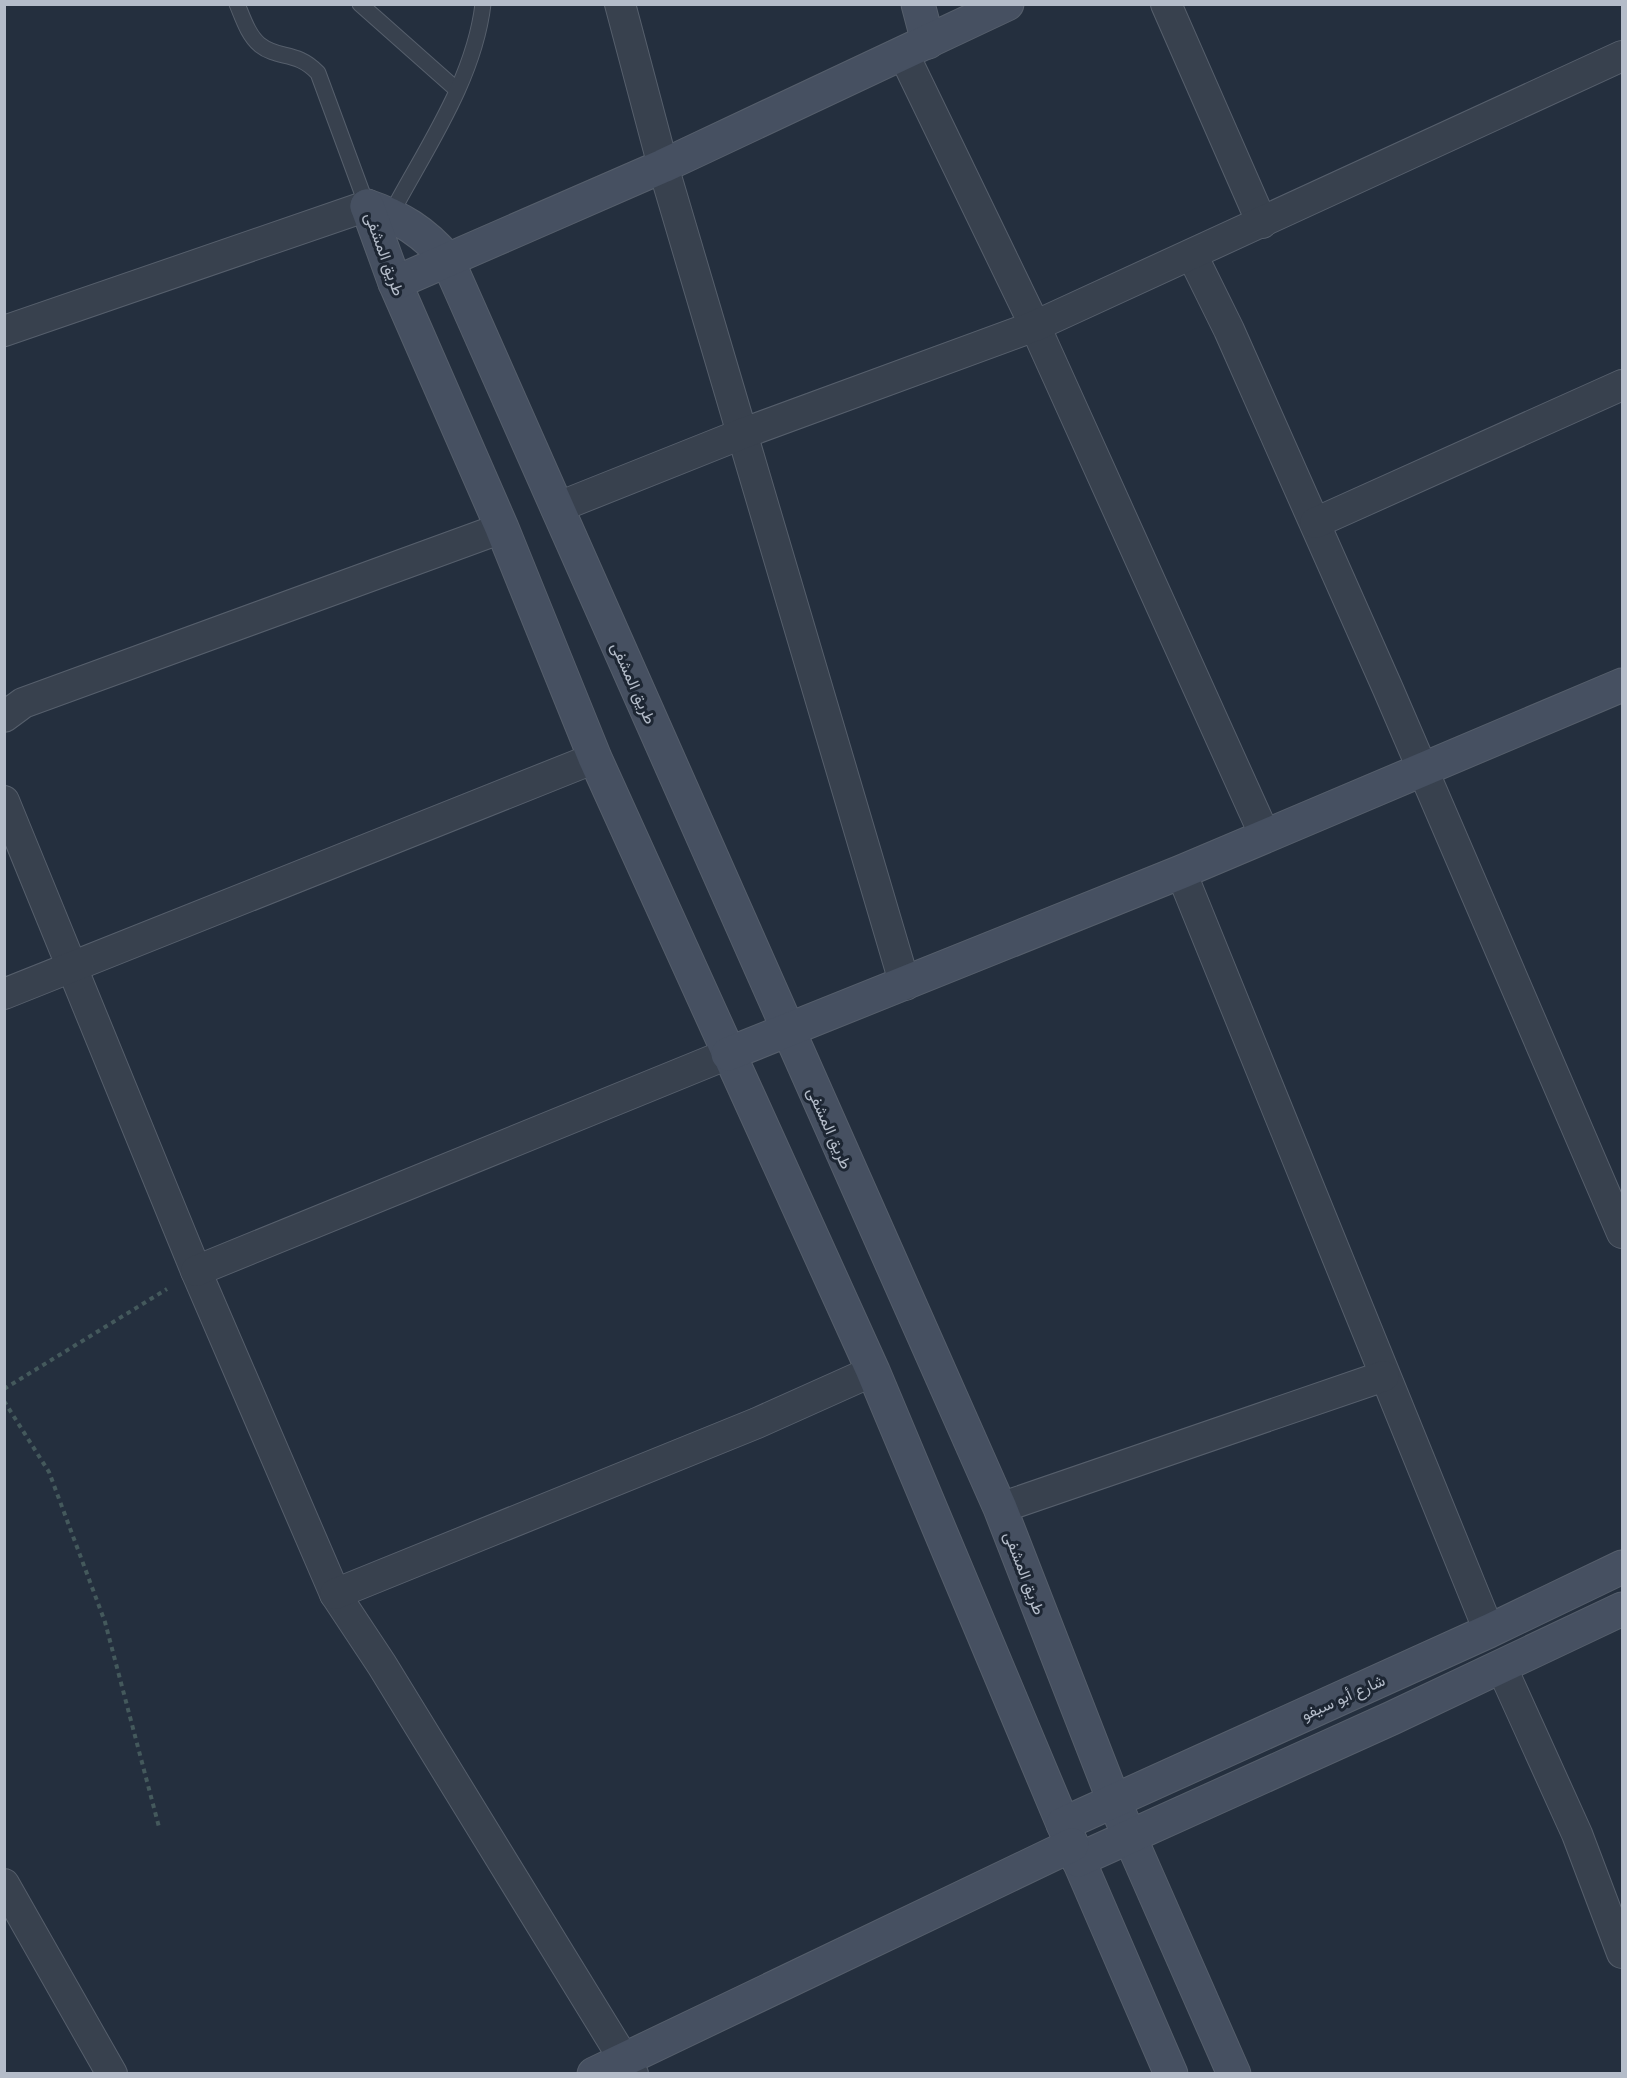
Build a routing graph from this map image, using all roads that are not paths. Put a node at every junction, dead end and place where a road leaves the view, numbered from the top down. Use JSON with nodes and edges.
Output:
{"nodes":[{"id":1,"x":237,"y":4,"type":"edge"},
{"id":2,"x":360,"y":4,"type":"edge"},
{"id":3,"x":483,"y":4,"type":"edge"},
{"id":4,"x":620,"y":4,"type":"edge"},
{"id":5,"x":918,"y":4,"type":"edge"},
{"id":6,"x":1007,"y":4,"type":"edge"},
{"id":7,"x":1166,"y":4,"type":"edge"},
{"id":8,"x":954,"y":17,"type":"edge"},
{"id":9,"x":915,"y":47,"type":"junction"},
{"id":10,"x":1623,"y":56,"type":"edge"},
{"id":11,"x":457,"y":90,"type":"junction"},
{"id":12,"x":663,"y":166,"type":"junction"},
{"id":13,"x":379,"y":210,"type":"junction"},
{"id":14,"x":1262,"y":223,"type":"junction"},
{"id":15,"x":1192,"y":255,"type":"junction"},
{"id":16,"x":447,"y":259,"type":"junction"},
{"id":17,"x":395,"y":284,"type":"junction"},
{"id":18,"x":1035,"y":326,"type":"junction"},
{"id":19,"x":4,"y":331,"type":"edge"},
{"id":20,"x":1623,"y":385,"type":"edge"},
{"id":21,"x":744,"y":433,"type":"junction"},
{"id":22,"x":556,"y":508,"type":"junction"},
{"id":23,"x":1315,"y":523,"type":"junction"},
{"id":24,"x":502,"y":528,"type":"junction"},
{"id":25,"x":1623,"y":685,"type":"edge"},
{"id":26,"x":4,"y":717,"type":"edge"},
{"id":27,"x":595,"y":758,"type":"junction"},
{"id":28,"x":1423,"y":771,"type":"junction"},
{"id":29,"x":4,"y":801,"type":"edge"},
{"id":30,"x":1265,"y":836,"type":"junction"},
{"id":31,"x":1181,"y":872,"type":"junction"},
{"id":32,"x":71,"y":966,"type":"junction"},
{"id":33,"x":905,"y":985,"type":"junction"},
{"id":34,"x":4,"y":994,"type":"edge"},
{"id":35,"x":786,"y":1031,"type":"junction"},
{"id":36,"x":728,"y":1054,"type":"junction"},
{"id":37,"x":1623,"y":1233,"type":"edge"},
{"id":38,"x":196,"y":1271,"type":"junction"},
{"id":39,"x":873,"y":1371,"type":"junction"},
{"id":40,"x":1384,"y":1376,"type":"junction"},
{"id":41,"x":1000,"y":1508,"type":"junction"},
{"id":42,"x":1623,"y":1567,"type":"edge"},
{"id":43,"x":335,"y":1594,"type":"junction"},
{"id":44,"x":1623,"y":1609,"type":"edge"},
{"id":45,"x":1490,"y":1631,"type":"junction"},
{"id":46,"x":1501,"y":1666,"type":"junction"},
{"id":47,"x":1114,"y":1801,"type":"junction"},
{"id":48,"x":1129,"y":1836,"type":"junction"},
{"id":49,"x":1071,"y":1843,"type":"junction"},
{"id":50,"x":4,"y":1884,"type":"edge"},
{"id":51,"x":1623,"y":1953,"type":"edge"},
{"id":52,"x":628,"y":2066,"type":"edge"},
{"id":53,"x":112,"y":2073,"type":"edge"},
{"id":54,"x":594,"y":2073,"type":"edge"},
{"id":55,"x":1171,"y":2073,"type":"edge"},
{"id":56,"x":1234,"y":2073,"type":"edge"}],
"edges":[{"from":1,"to":13,"type":"lane"},
{"from":2,"to":11,"type":"lane"},
{"from":3,"to":11,"type":"lane"},
{"from":4,"to":12,"type":"street"},
{"from":5,"to":9,"type":"street"},
{"from":6,"to":8,"type":"street"},
{"from":7,"to":14,"type":"street"},
{"from":8,"to":9,"type":"street"},
{"from":9,"to":12,"type":"street"},
{"from":9,"to":18,"type":"street"},
{"from":10,"to":14,"type":"street"},
{"from":11,"to":13,"type":"lane"},
{"from":12,"to":16,"type":"street"},
{"from":12,"to":21,"type":"street"},
{"from":13,"to":16,"type":"street","name":"طريق المشفى"},
{"from":13,"to":17,"type":"street","name":"طريق المشفى"},
{"from":13,"to":19,"type":"street"},
{"from":14,"to":15,"type":"street"},
{"from":15,"to":18,"type":"street"},
{"from":15,"to":23,"type":"street"},
{"from":16,"to":17,"type":"street"},
{"from":16,"to":22,"type":"street","name":"طريق المشفى"},
{"from":17,"to":24,"type":"street","name":"طريق المشفى"},
{"from":18,"to":21,"type":"street"},
{"from":18,"to":30,"type":"street"},
{"from":20,"to":23,"type":"street"},
{"from":21,"to":22,"type":"street"},
{"from":21,"to":33,"type":"street"},
{"from":22,"to":35,"type":"street","name":"طريق المشفى"},
{"from":23,"to":28,"type":"street"},
{"from":24,"to":26,"type":"street"},
{"from":24,"to":27,"type":"street","name":"طريق المشفى"},
{"from":25,"to":28,"type":"street"},
{"from":27,"to":32,"type":"street"},
{"from":27,"to":36,"type":"street","name":"طريق المشفى"},
{"from":28,"to":30,"type":"street"},
{"from":28,"to":37,"type":"street"},
{"from":29,"to":32,"type":"street"},
{"from":30,"to":31,"type":"street"},
{"from":31,"to":33,"type":"street"},
{"from":31,"to":40,"type":"street"},
{"from":32,"to":34,"type":"street"},
{"from":32,"to":38,"type":"street"},
{"from":33,"to":35,"type":"street"},
{"from":35,"to":36,"type":"street"},
{"from":35,"to":41,"type":"street","name":"طريق المشفى"},
{"from":36,"to":38,"type":"street"},
{"from":36,"to":39,"type":"street","name":"طريق المشفى"},
{"from":38,"to":43,"type":"street"},
{"from":39,"to":43,"type":"street"},
{"from":39,"to":49,"type":"street","name":"طريق المشفى"},
{"from":40,"to":41,"type":"street"},
{"from":40,"to":45,"type":"street"},
{"from":41,"to":47,"type":"street","name":"طريق المشفى"},
{"from":42,"to":45,"type":"street","name":"شارع أبو سيفو"},
{"from":43,"to":52,"type":"street"},
{"from":44,"to":46,"type":"street"},
{"from":45,"to":47,"type":"street","name":"شارع أبو سيفو"},
{"from":46,"to":48,"type":"street"},
{"from":46,"to":51,"type":"street"},
{"from":47,"to":48,"type":"street","name":"طريق المشفى"},
{"from":47,"to":49,"type":"street","name":"شارع أبو سيفو"},
{"from":48,"to":49,"type":"street"},
{"from":48,"to":56,"type":"street","name":"طريق المشفى"},
{"from":49,"to":52,"type":"street"},
{"from":49,"to":55,"type":"street","name":"طريق المشفى"},
{"from":50,"to":53,"type":"street"},
{"from":52,"to":54,"type":"street"}]}
